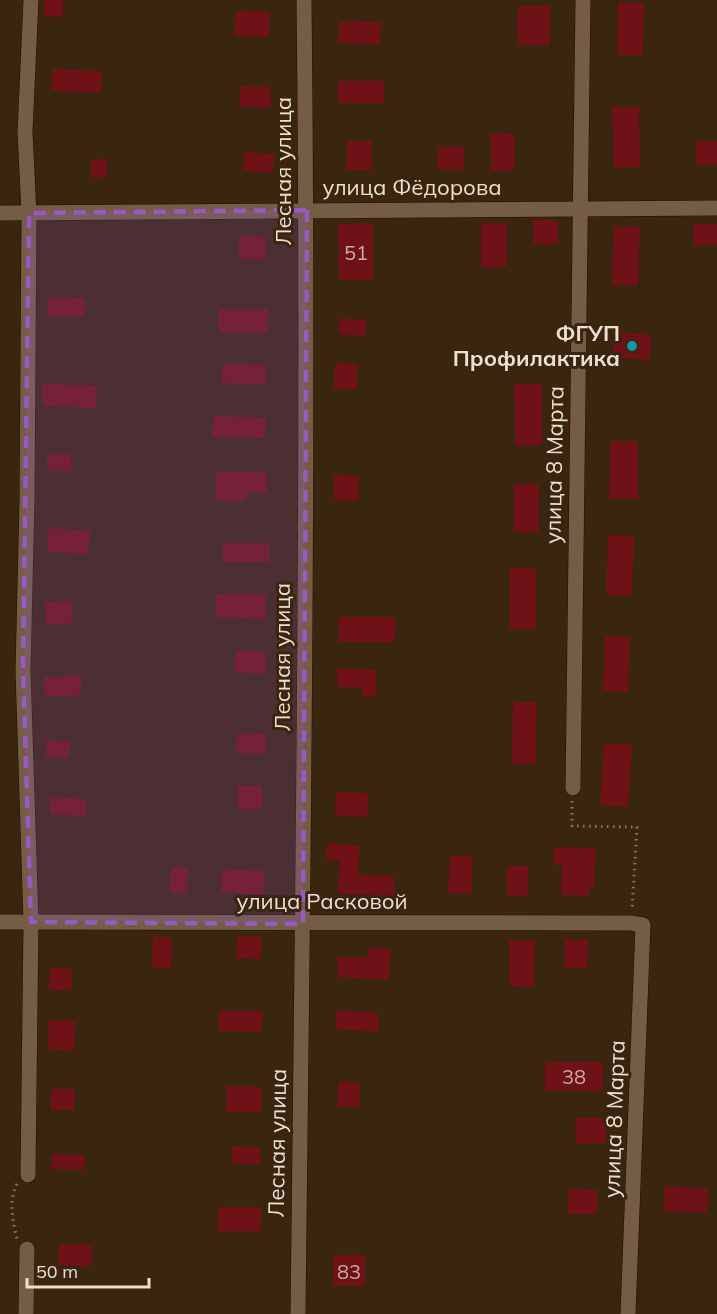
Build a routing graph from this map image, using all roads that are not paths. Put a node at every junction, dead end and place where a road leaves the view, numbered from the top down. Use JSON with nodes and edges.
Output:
{"nodes":[{"id":1,"x":31,"y":0,"type":"edge"},
{"id":2,"x":304,"y":0,"type":"edge"},
{"id":3,"x":583,"y":0,"type":"edge"},
{"id":4,"x":580,"y":208,"type":"junction"},
{"id":5,"x":717,"y":208,"type":"edge"},
{"id":6,"x":306,"y":210,"type":"junction"},
{"id":7,"x":0,"y":213,"type":"edge"},
{"id":8,"x":29,"y":213,"type":"junction"},
{"id":9,"x":573,"y":788,"type":"road end"},
{"id":10,"x":0,"y":922,"type":"edge"},
{"id":11,"x":31,"y":922,"type":"junction"},
{"id":12,"x":303,"y":924,"type":"junction"},
{"id":13,"x":637,"y":924,"type":"joint"},
{"id":14,"x":28,"y":1175,"type":"road end"},
{"id":15,"x":27,"y":1249,"type":"road end"},
{"id":16,"x":27,"y":1314,"type":"edge"},
{"id":17,"x":298,"y":1314,"type":"edge"},
{"id":18,"x":628,"y":1314,"type":"edge"}],
"edges":[{"from":1,"to":8,"type":"street"},
{"from":2,"to":6,"type":"street","name":"Лесная улица"},
{"from":3,"to":4,"type":"street","name":"улица 8 Марта"},
{"from":4,"to":5,"type":"street","name":"улица Фёдорова"},
{"from":4,"to":6,"type":"street","name":"улица Фёдорова"},
{"from":4,"to":9,"type":"street","name":"улица 8 Марта"},
{"from":6,"to":8,"type":"street","name":"улица Фёдорова"},
{"from":6,"to":12,"type":"street","name":"Лесная улица"},
{"from":7,"to":8,"type":"street","name":"улица Фёдорова"},
{"from":8,"to":11,"type":"street"},
{"from":10,"to":11,"type":"street","name":"улица Расковой"},
{"from":11,"to":12,"type":"street","name":"улица Расковой"},
{"from":11,"to":14,"type":"street"},
{"from":12,"to":13,"type":"street","name":"улица Расковой"},
{"from":12,"to":17,"type":"street","name":"Лесная улица"},
{"from":13,"to":18,"type":"street","name":"улица 8 Марта"},
{"from":15,"to":16,"type":"street"}]}
